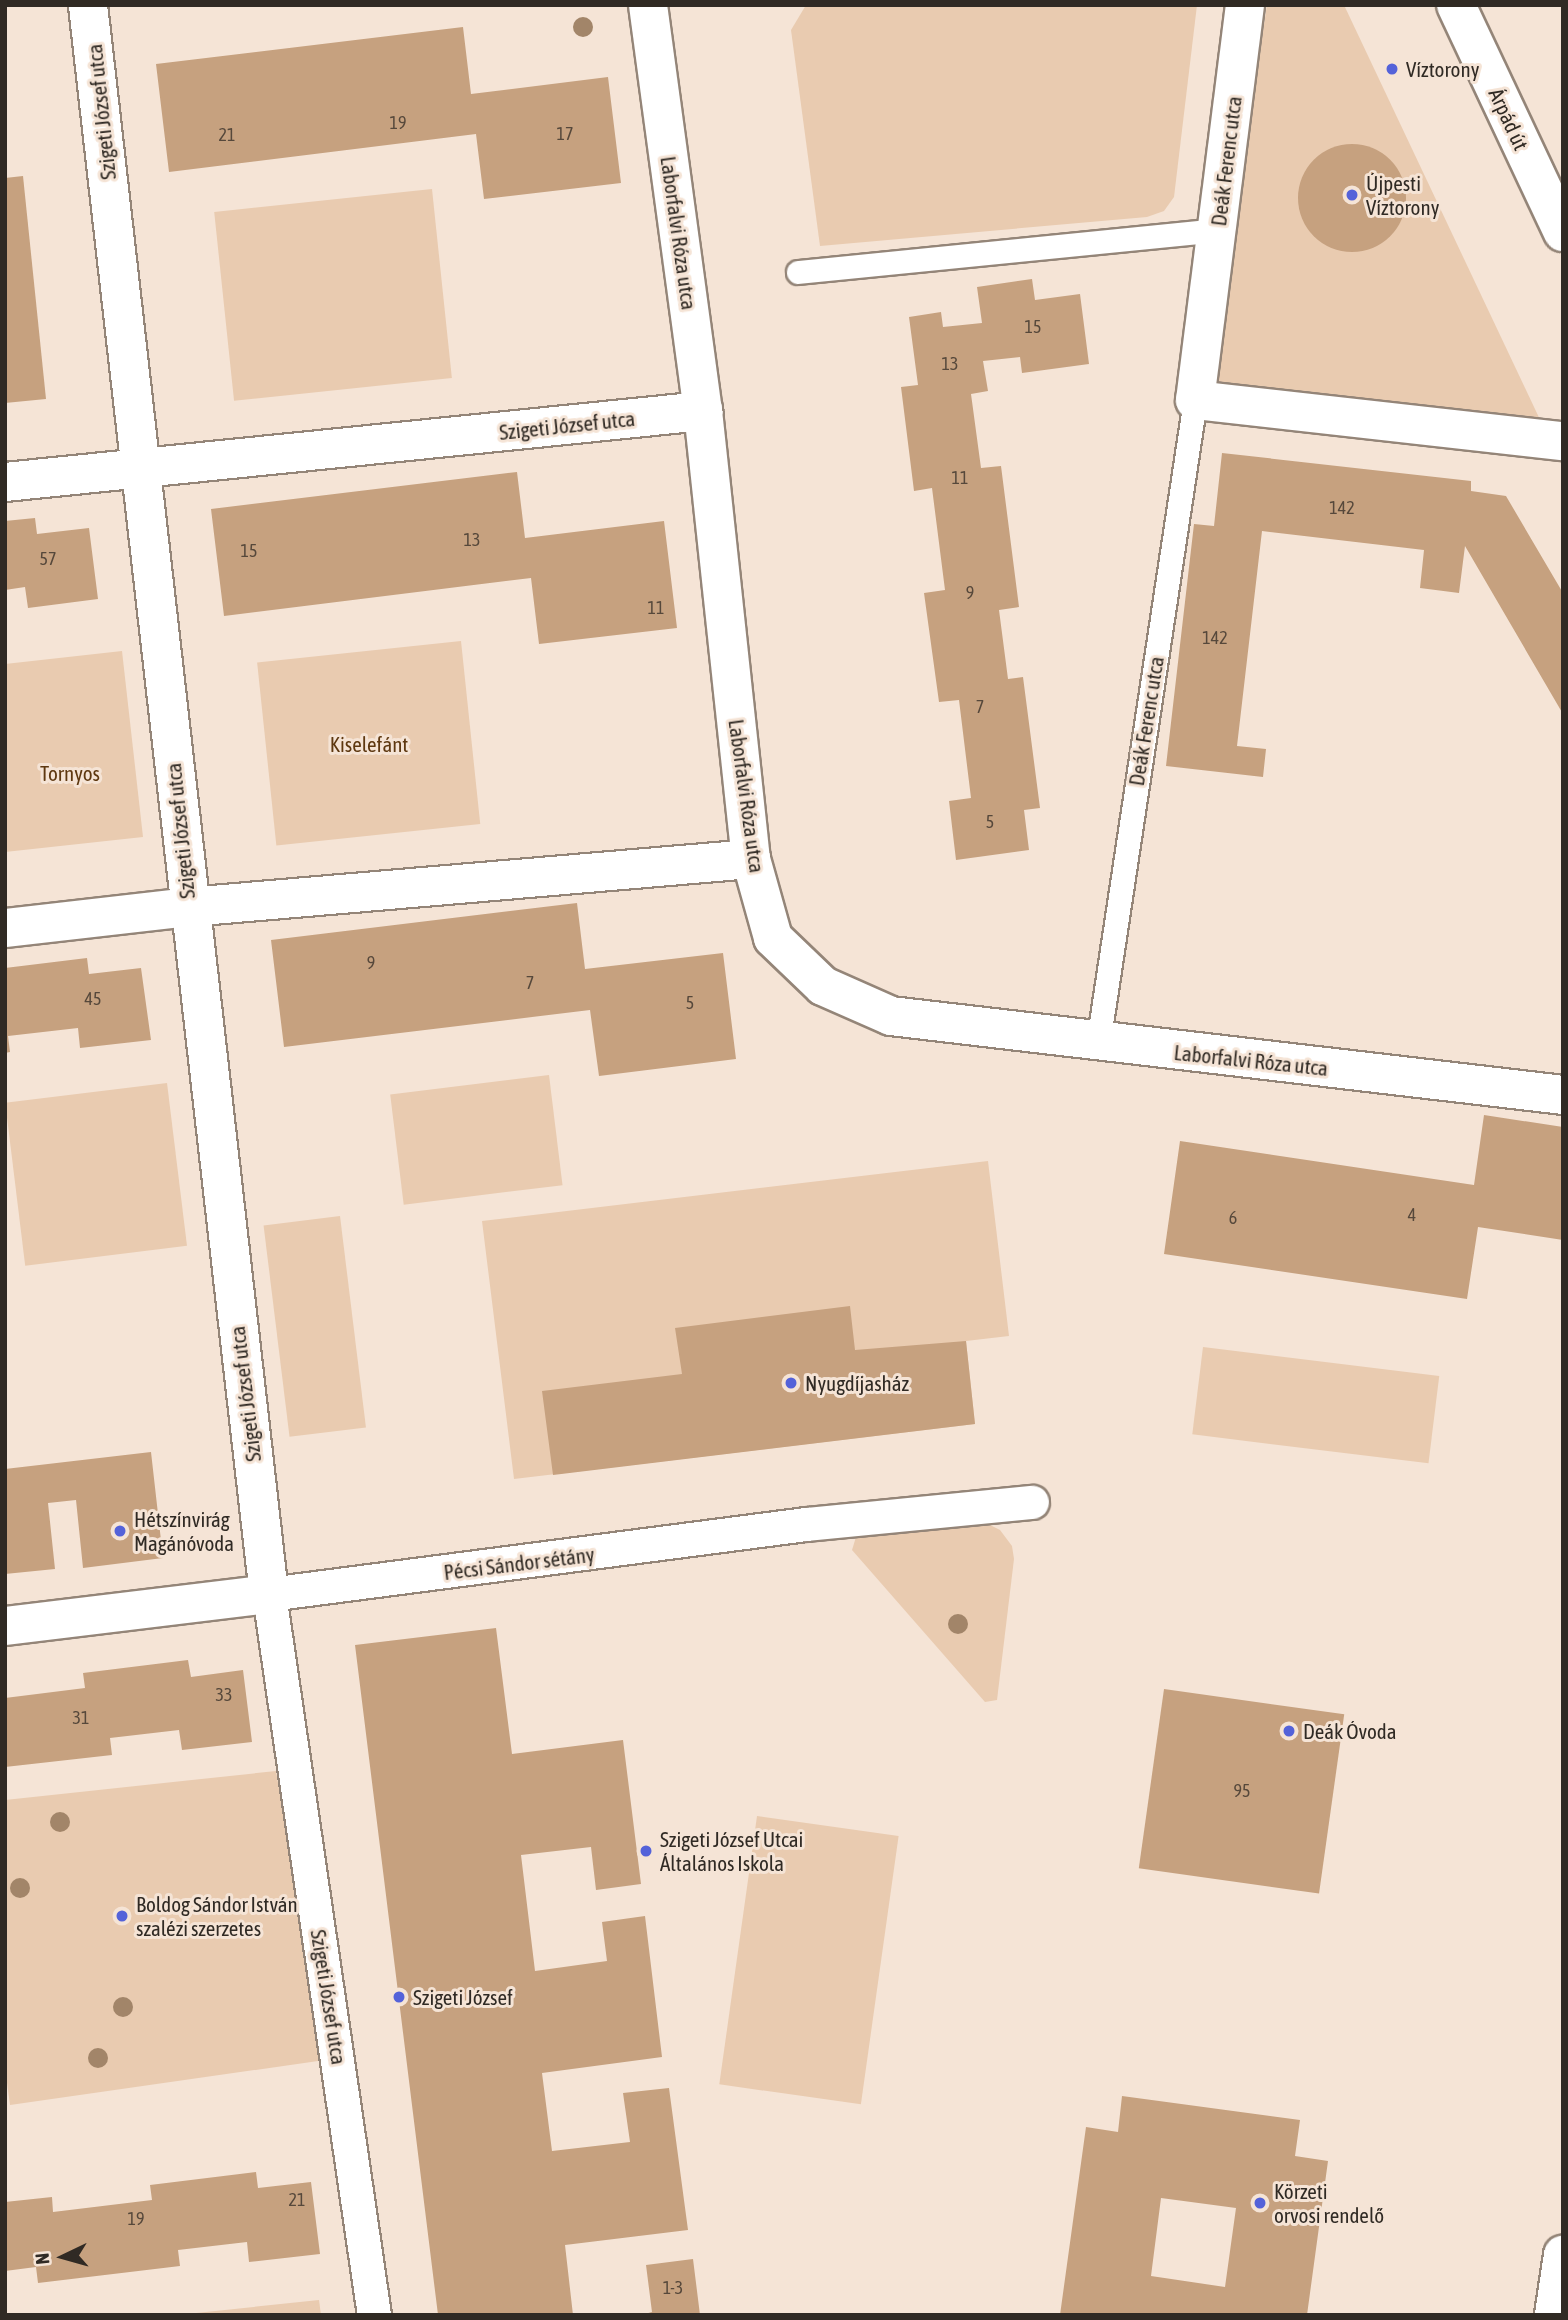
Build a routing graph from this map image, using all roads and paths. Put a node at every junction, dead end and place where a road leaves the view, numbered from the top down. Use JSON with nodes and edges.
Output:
{"nodes":[{"id":1,"x":88,"y":5,"type":"edge"},
{"id":2,"x":648,"y":5,"type":"edge"},
{"id":3,"x":1245,"y":5,"type":"edge"},
{"id":4,"x":1455,"y":5,"type":"edge"},
{"id":5,"x":1217,"y":230,"type":"junction"},
{"id":6,"x":1563,"y":232,"type":"edge"},
{"id":7,"x":798,"y":272,"type":"dead end"},
{"id":8,"x":1195,"y":400,"type":"junction"},
{"id":9,"x":703,"y":411,"type":"junction"},
{"id":10,"x":1563,"y":441,"type":"edge"},
{"id":11,"x":140,"y":470,"type":"junction"},
{"id":12,"x":5,"y":482,"type":"edge"},
{"id":13,"x":751,"y":859,"type":"junction"},
{"id":14,"x":189,"y":907,"type":"junction"},
{"id":15,"x":5,"y":928,"type":"edge"},
{"id":16,"x":1098,"y":1043,"type":"junction"},
{"id":17,"x":1563,"y":1095,"type":"edge"},
{"id":18,"x":1032,"y":1502,"type":"dead end"},
{"id":19,"x":269,"y":1594,"type":"junction"},
{"id":20,"x":5,"y":1626,"type":"edge"},
{"id":21,"x":1563,"y":2255,"type":"edge"},
{"id":22,"x":374,"y":2315,"type":"edge"},
{"id":23,"x":1554,"y":2315,"type":"edge"}],
"edges":[{"from":1,"to":11,"type":"street","name":"Szigeti József utca"},
{"from":2,"to":9,"type":"street","name":"Laborfalvi Róza utca"},
{"from":3,"to":5,"type":"street","name":"Deák Ferenc utca"},
{"from":4,"to":6,"type":"street","name":"Árpád út"},
{"from":5,"to":7,"type":"lane"},
{"from":5,"to":8,"type":"street","name":"Deák Ferenc utca"},
{"from":8,"to":10,"type":"street"},
{"from":8,"to":16,"type":"lane","name":"Deák Ferenc utca"},
{"from":9,"to":11,"type":"street","name":"Szigeti József utca"},
{"from":9,"to":13,"type":"street","name":"Laborfalvi Róza utca"},
{"from":11,"to":12,"type":"street"},
{"from":11,"to":14,"type":"street","name":"Szigeti József utca"},
{"from":13,"to":14,"type":"street"},
{"from":13,"to":16,"type":"street","name":"Laborfalvi Róza utca"},
{"from":14,"to":15,"type":"street"},
{"from":14,"to":19,"type":"street","name":"Szigeti József utca"},
{"from":16,"to":17,"type":"street","name":"Laborfalvi Róza utca"},
{"from":18,"to":19,"type":"street","name":"Pécsi Sándor sétány"},
{"from":19,"to":20,"type":"street","name":"Pécsi Sándor sétány"},
{"from":19,"to":22,"type":"street","name":"Szigeti József utca"},
{"from":21,"to":23,"type":"street"}]}
